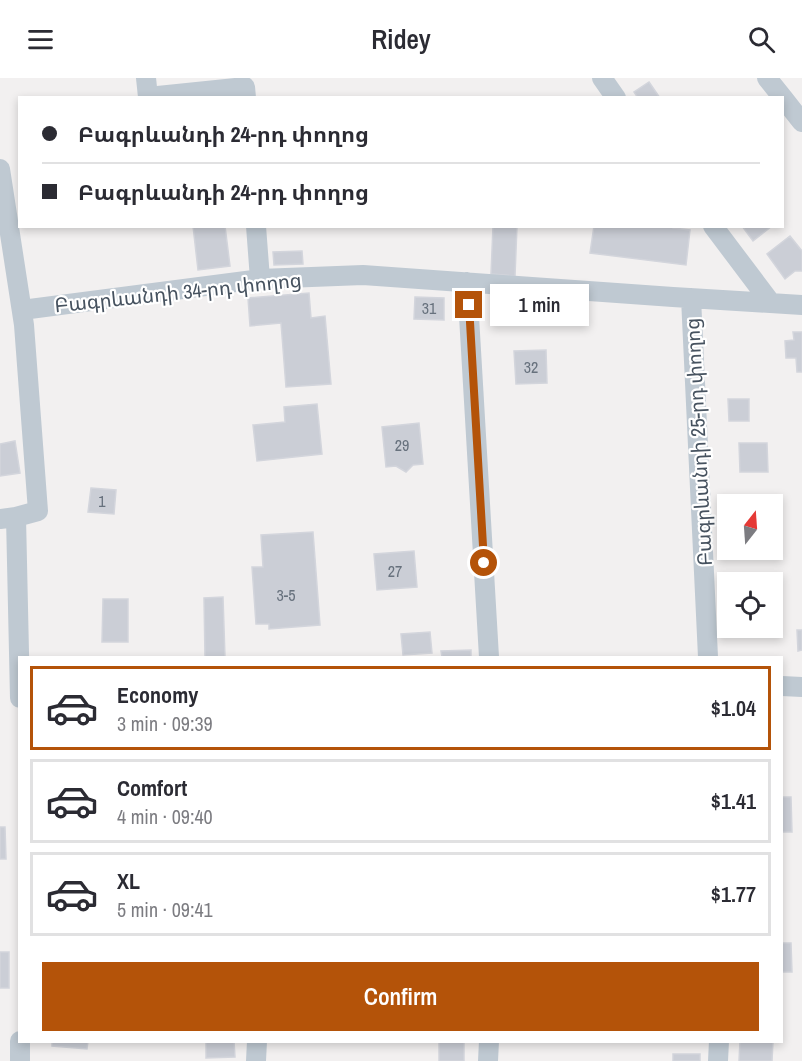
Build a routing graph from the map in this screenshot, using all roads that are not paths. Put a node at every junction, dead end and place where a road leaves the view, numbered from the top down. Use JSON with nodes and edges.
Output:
{"nodes":[{"id":1,"x":146,"y":78,"type":"edge"},
{"id":2,"x":602,"y":78,"type":"edge"},
{"id":3,"x":767,"y":78,"type":"edge"},
{"id":4,"x":148,"y":96,"type":"edge"},
{"id":5,"x":158,"y":96,"type":"edge"},
{"id":6,"x":246,"y":96,"type":"edge"},
{"id":7,"x":615,"y":96,"type":"edge"},
{"id":8,"x":781,"y":96,"type":"edge"},
{"id":9,"x":784,"y":99,"type":"edge"},
{"id":10,"x":802,"y":122,"type":"edge"},
{"id":11,"x":0,"y":169,"type":"edge"},
{"id":12,"x":256,"y":228,"type":"edge"},
{"id":13,"x":715,"y":228,"type":"edge"},
{"id":14,"x":260,"y":279,"type":"junction"},
{"id":15,"x":467,"y":282,"type":"junction"},
{"id":16,"x":691,"y":298,"type":"junction"},
{"id":17,"x":771,"y":303,"type":"junction"},
{"id":18,"x":802,"y":305,"type":"edge"},
{"id":19,"x":22,"y":310,"type":"junction"},
{"id":20,"x":8,"y":518,"type":"edge"},
{"id":21,"x":489,"y":656,"type":"edge"},
{"id":22,"x":708,"y":656,"type":"edge"},
{"id":23,"x":18,"y":668,"type":"edge"},
{"id":24,"x":783,"y":686,"type":"edge"},
{"id":25,"x":802,"y":687,"type":"edge"},
{"id":26,"x":20,"y":1043,"type":"edge"},
{"id":27,"x":257,"y":1043,"type":"edge"},
{"id":28,"x":489,"y":1043,"type":"edge"},
{"id":29,"x":718,"y":1043,"type":"edge"},
{"id":30,"x":20,"y":1061,"type":"edge"},
{"id":31,"x":256,"y":1061,"type":"edge"},
{"id":32,"x":488,"y":1061,"type":"edge"},
{"id":33,"x":718,"y":1061,"type":"edge"}],
"edges":[{"from":1,"to":4,"type":"street"},
{"from":2,"to":7,"type":"street"},
{"from":3,"to":8,"type":"street"},
{"from":5,"to":6,"type":"street"},
{"from":9,"to":10,"type":"street"},
{"from":11,"to":19,"type":"street"},
{"from":12,"to":14,"type":"street"},
{"from":13,"to":17,"type":"street"},
{"from":14,"to":15,"type":"street","name":"Բագրևանդի 34-րդ փողոց"},
{"from":14,"to":19,"type":"street","name":"Բագրևանդի 34-րդ փողոց"},
{"from":15,"to":16,"type":"street","name":"Բագրևանդի 34-րդ փողոց"},
{"from":15,"to":21,"type":"street"},
{"from":16,"to":17,"type":"street","name":"Բագրևանդի 34-րդ փողոց"},
{"from":16,"to":22,"type":"street","name":"Բագրևանդի 25-րդ փողոց"},
{"from":17,"to":18,"type":"street","name":"Բագրևանդի 34-րդ փողոց"},
{"from":19,"to":20,"type":"street"},
{"from":20,"to":23,"type":"street"},
{"from":24,"to":25,"type":"street"},
{"from":26,"to":30,"type":"street"},
{"from":27,"to":31,"type":"street"},
{"from":28,"to":32,"type":"street"},
{"from":29,"to":33,"type":"street"}]}
